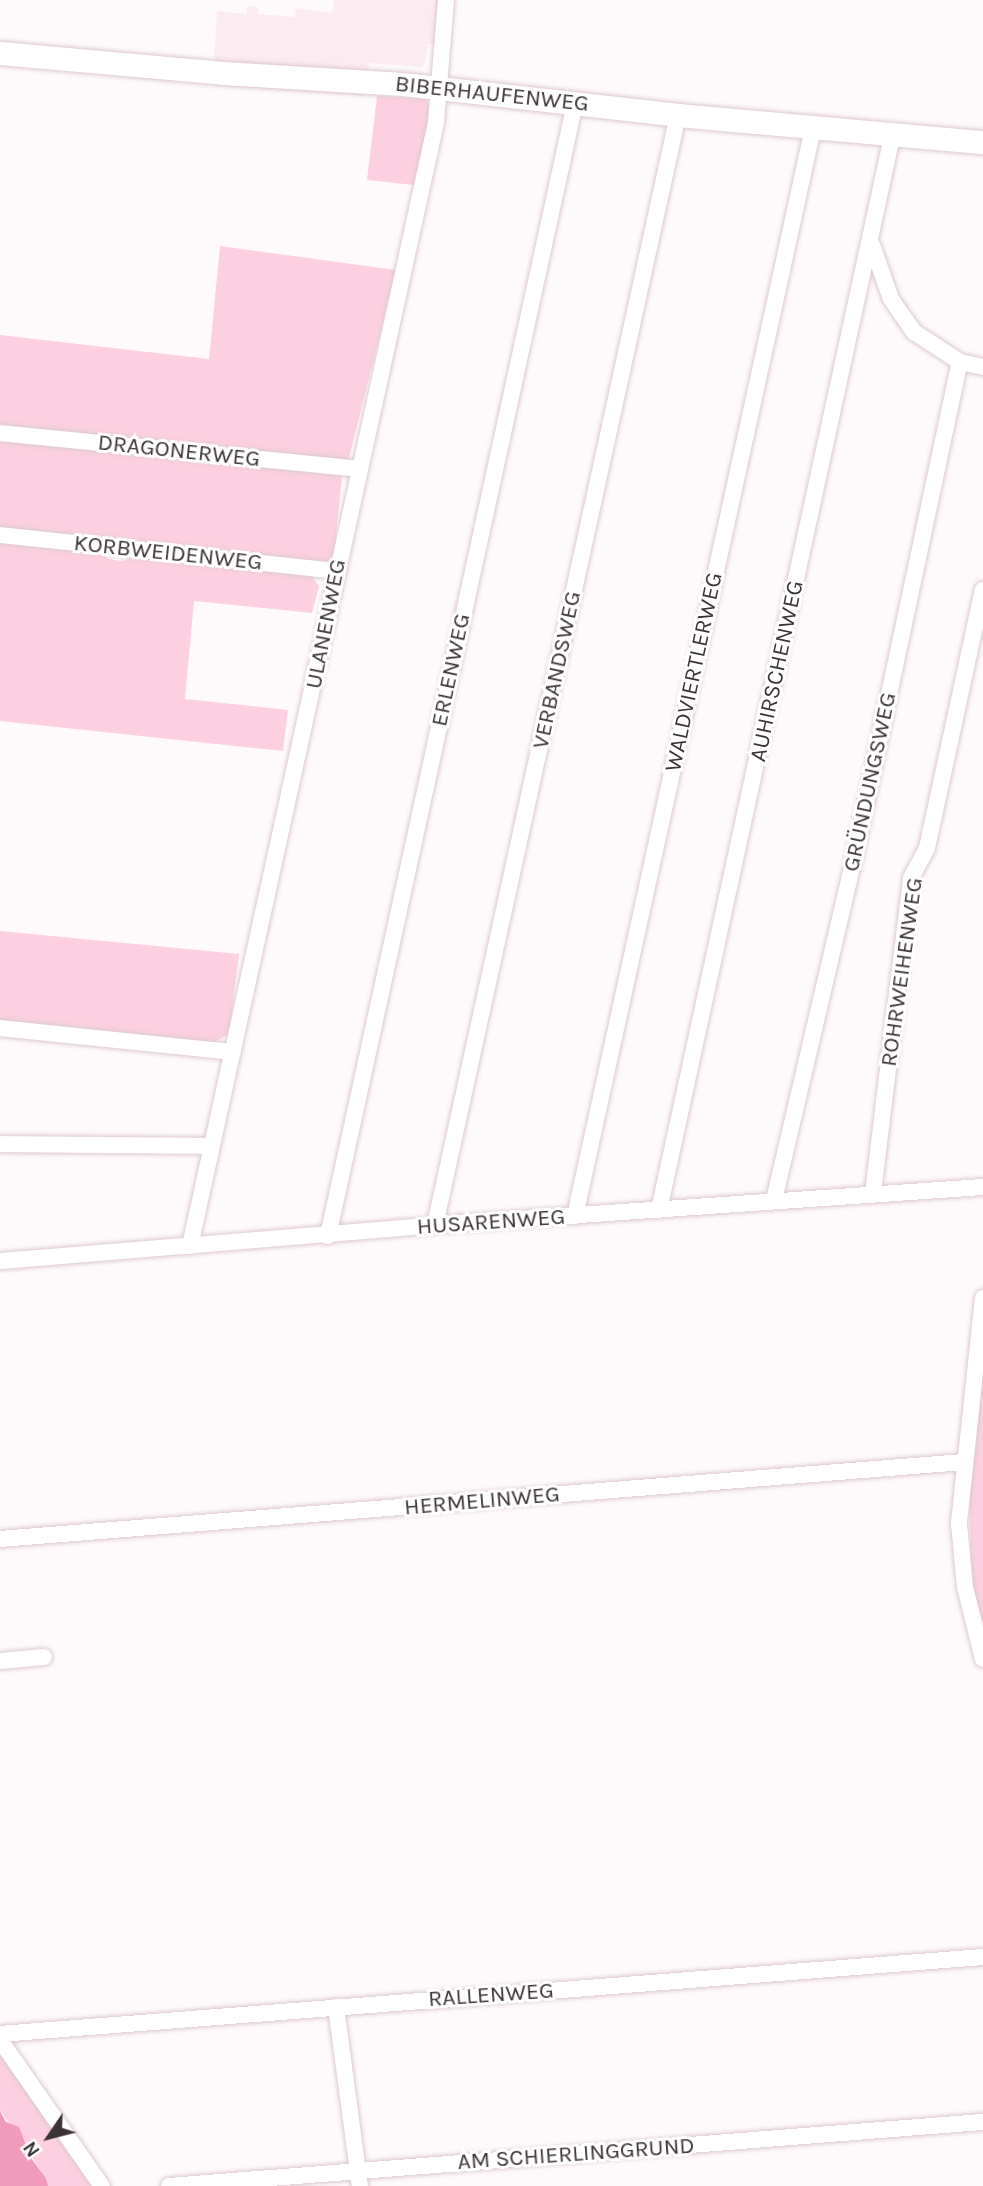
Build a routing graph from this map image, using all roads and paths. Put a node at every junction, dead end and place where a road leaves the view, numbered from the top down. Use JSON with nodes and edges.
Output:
{"nodes":[{"id":1,"x":446,"y":0,"type":"edge"},
{"id":2,"x":0,"y":53,"type":"edge"},
{"id":3,"x":438,"y":88,"type":"junction"},
{"id":4,"x":575,"y":103,"type":"junction"},
{"id":5,"x":678,"y":115,"type":"junction"},
{"id":6,"x":813,"y":128,"type":"junction"},
{"id":7,"x":893,"y":132,"type":"junction"},
{"id":8,"x":983,"y":142,"type":"edge"},
{"id":9,"x":871,"y":243,"type":"junction"},
{"id":10,"x":960,"y":362,"type":"junction"},
{"id":11,"x":983,"y":367,"type":"edge"},
{"id":12,"x":0,"y":433,"type":"edge"},
{"id":13,"x":358,"y":469,"type":"junction"},
{"id":14,"x":0,"y":536,"type":"edge"},
{"id":15,"x":337,"y":571,"type":"junction"},
{"id":16,"x":983,"y":590,"type":"edge"},
{"id":17,"x":0,"y":1028,"type":"edge"},
{"id":18,"x":233,"y":1052,"type":"junction"},
{"id":19,"x":0,"y":1144,"type":"edge"},
{"id":20,"x":210,"y":1146,"type":"junction"},
{"id":21,"x":983,"y":1187,"type":"edge"},
{"id":22,"x":873,"y":1193,"type":"junction"},
{"id":23,"x":774,"y":1200,"type":"junction"},
{"id":24,"x":659,"y":1210,"type":"junction"},
{"id":25,"x":575,"y":1216,"type":"junction"},
{"id":26,"x":435,"y":1225,"type":"junction"},
{"id":27,"x":328,"y":1236,"type":"junction"},
{"id":28,"x":190,"y":1246,"type":"junction"},
{"id":29,"x":0,"y":1261,"type":"edge"},
{"id":30,"x":983,"y":1298,"type":"edge"},
{"id":31,"x":963,"y":1462,"type":"junction"},
{"id":32,"x":0,"y":1539,"type":"edge"},
{"id":33,"x":44,"y":1657,"type":"dead end"},
{"id":34,"x":983,"y":1659,"type":"edge"},
{"id":35,"x":0,"y":1661,"type":"edge"},
{"id":36,"x":983,"y":1958,"type":"edge"},
{"id":37,"x":336,"y":2007,"type":"junction"},
{"id":38,"x":0,"y":2034,"type":"edge"},
{"id":39,"x":0,"y":2040,"type":"edge"},
{"id":40,"x":983,"y":2122,"type":"edge"},
{"id":41,"x":358,"y":2178,"type":"edge"},
{"id":42,"x":102,"y":2186,"type":"edge"},
{"id":43,"x":169,"y":2186,"type":"edge"}],
"edges":[{"from":1,"to":3,"type":"street","name":"ULANENWEG"},
{"from":2,"to":3,"type":"main road","name":"BIBERHAUFENWEG"},
{"from":3,"to":4,"type":"main road","name":"BIBERHAUFENWEG"},
{"from":3,"to":13,"type":"street","name":"ULANENWEG"},
{"from":4,"to":5,"type":"main road","name":"BIBERHAUFENWEG"},
{"from":4,"to":27,"type":"street","name":"ERLENWEG"},
{"from":5,"to":6,"type":"main road","name":"BIBERHAUFENWEG"},
{"from":5,"to":26,"type":"street","name":"VERBANDSWEG"},
{"from":6,"to":7,"type":"main road","name":"BIBERHAUFENWEG"},
{"from":6,"to":25,"type":"street","name":"WALDVIERTLERWEG"},
{"from":7,"to":8,"type":"main road","name":"BIBERHAUFENWEG"},
{"from":7,"to":9,"type":"street","name":"AUHIRSCHENWEG"},
{"from":9,"to":10,"type":"street"},
{"from":9,"to":24,"type":"street","name":"AUHIRSCHENWEG"},
{"from":10,"to":11,"type":"street"},
{"from":10,"to":23,"type":"street","name":"GRÜNDUNGSWEG"},
{"from":12,"to":13,"type":"street","name":"DRAGONERWEG"},
{"from":13,"to":15,"type":"street","name":"ULANENWEG"},
{"from":14,"to":15,"type":"street","name":"KORBWEIDENWEG"},
{"from":15,"to":18,"type":"street","name":"ULANENWEG"},
{"from":16,"to":22,"type":"street","name":"ROHRWEIHENWEG"},
{"from":17,"to":18,"type":"street"},
{"from":18,"to":20,"type":"street","name":"ULANENWEG"},
{"from":19,"to":20,"type":"street"},
{"from":20,"to":28,"type":"street","name":"ULANENWEG"},
{"from":21,"to":22,"type":"street","name":"HUSARENWEG"},
{"from":22,"to":23,"type":"street","name":"HUSARENWEG"},
{"from":23,"to":24,"type":"street","name":"HUSARENWEG"},
{"from":24,"to":25,"type":"street","name":"HUSARENWEG"},
{"from":25,"to":26,"type":"street","name":"HUSARENWEG"},
{"from":26,"to":27,"type":"street","name":"HUSARENWEG"},
{"from":27,"to":28,"type":"street","name":"HUSARENWEG"},
{"from":28,"to":29,"type":"street","name":"HUSARENWEG"},
{"from":30,"to":31,"type":"street"},
{"from":31,"to":32,"type":"street","name":"HERMELINWEG"},
{"from":31,"to":34,"type":"street"},
{"from":33,"to":35,"type":"street"},
{"from":36,"to":37,"type":"street","name":"RALLENWEG"},
{"from":37,"to":38,"type":"street","name":"RALLENWEG"},
{"from":37,"to":41,"type":"street"},
{"from":39,"to":42,"type":"street"},
{"from":40,"to":41,"type":"street","name":"AM SCHIERLINGGRUND"},
{"from":41,"to":43,"type":"street","name":"AM SCHIERLINGGRUND"}]}
